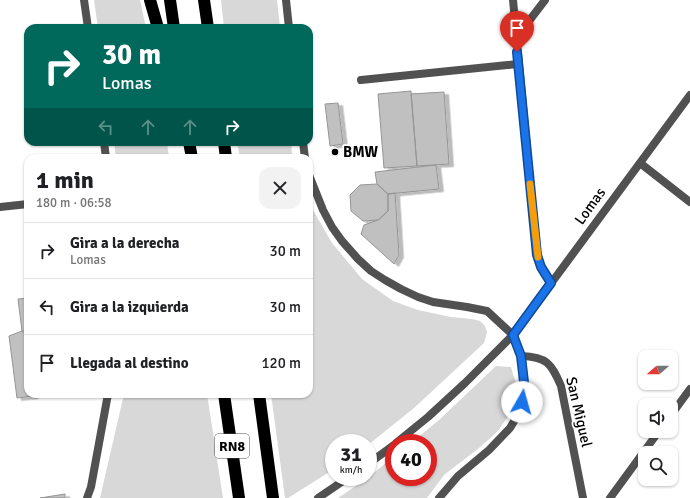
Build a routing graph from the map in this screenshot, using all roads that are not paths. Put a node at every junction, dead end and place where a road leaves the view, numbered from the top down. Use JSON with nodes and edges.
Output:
{"nodes":[{"id":1,"x":84,"y":0,"type":"edge"},
{"id":2,"x":150,"y":0,"type":"edge"},
{"id":3,"x":170,"y":0,"type":"edge"},
{"id":4,"x":204,"y":0,"type":"edge"},
{"id":5,"x":208,"y":0,"type":"edge"},
{"id":6,"x":286,"y":0,"type":"edge"},
{"id":7,"x":513,"y":0,"type":"edge"},
{"id":8,"x":545,"y":0,"type":"edge"},
{"id":9,"x":87,"y":24,"type":"edge"},
{"id":10,"x":157,"y":24,"type":"edge"},
{"id":11,"x":173,"y":24,"type":"edge"},
{"id":12,"x":208,"y":24,"type":"edge"},
{"id":13,"x":209,"y":24,"type":"edge"},
{"id":14,"x":289,"y":24,"type":"edge"},
{"id":15,"x":516,"y":28,"type":"junction"},
{"id":16,"x":518,"y":64,"type":"junction"},
{"id":17,"x":361,"y":80,"type":"dead end"},
{"id":18,"x":690,"y":95,"type":"edge"},
{"id":19,"x":640,"y":162,"type":"junction"},
{"id":20,"x":313,"y":185,"type":"edge"},
{"id":21,"x":690,"y":202,"type":"edge"},
{"id":22,"x":24,"y":204,"type":"edge"},
{"id":23,"x":0,"y":207,"type":"edge"},
{"id":24,"x":551,"y":283,"type":"junction"},
{"id":25,"x":513,"y":335,"type":"junction"},
{"id":26,"x":521,"y":356,"type":"junction"},
{"id":27,"x":690,"y":389,"type":"edge"},
{"id":28,"x":107,"y":398,"type":"edge"},
{"id":29,"x":225,"y":398,"type":"edge"},
{"id":30,"x":260,"y":398,"type":"edge"},
{"id":31,"x":678,"y":405,"type":"edge"},
{"id":32,"x":407,"y":434,"type":"edge"},
{"id":33,"x":654,"y":438,"type":"edge"},
{"id":34,"x":336,"y":486,"type":"edge"},
{"id":35,"x":87,"y":498,"type":"edge"},
{"id":36,"x":239,"y":498,"type":"edge"},
{"id":37,"x":273,"y":498,"type":"edge"},
{"id":38,"x":318,"y":498,"type":"edge"},
{"id":39,"x":439,"y":498,"type":"edge"},
{"id":40,"x":583,"y":498,"type":"edge"},
{"id":41,"x":610,"y":498,"type":"edge"}],
"edges":[{"from":1,"to":9,"type":"street"},
{"from":2,"to":10,"type":"highway"},
{"from":3,"to":11,"type":"highway"},
{"from":4,"to":12,"type":"highway"},
{"from":5,"to":13,"type":"highway"},
{"from":6,"to":14,"type":"street"},
{"from":7,"to":15,"type":"street"},
{"from":8,"to":15,"type":"street"},
{"from":15,"to":16,"type":"street"},
{"from":16,"to":17,"type":"street"},
{"from":16,"to":24,"type":"street"},
{"from":18,"to":19,"type":"street","name":"Lomas"},
{"from":19,"to":21,"type":"street"},
{"from":19,"to":24,"type":"street","name":"Lomas"},
{"from":20,"to":25,"type":"street"},
{"from":22,"to":23,"type":"street"},
{"from":24,"to":25,"type":"street","name":"Lomas"},
{"from":25,"to":26,"type":"street"},
{"from":25,"to":32,"type":"street","name":"Lomas"},
{"from":26,"to":39,"type":"street"},
{"from":26,"to":40,"type":"street","name":"San Miguel"},
{"from":27,"to":31,"type":"street"},
{"from":28,"to":35,"type":"street"},
{"from":29,"to":36,"type":"highway","number":"RN8"},
{"from":30,"to":37,"type":"highway","number":"RN8"},
{"from":33,"to":41,"type":"street"},
{"from":34,"to":38,"type":"street"}]}
